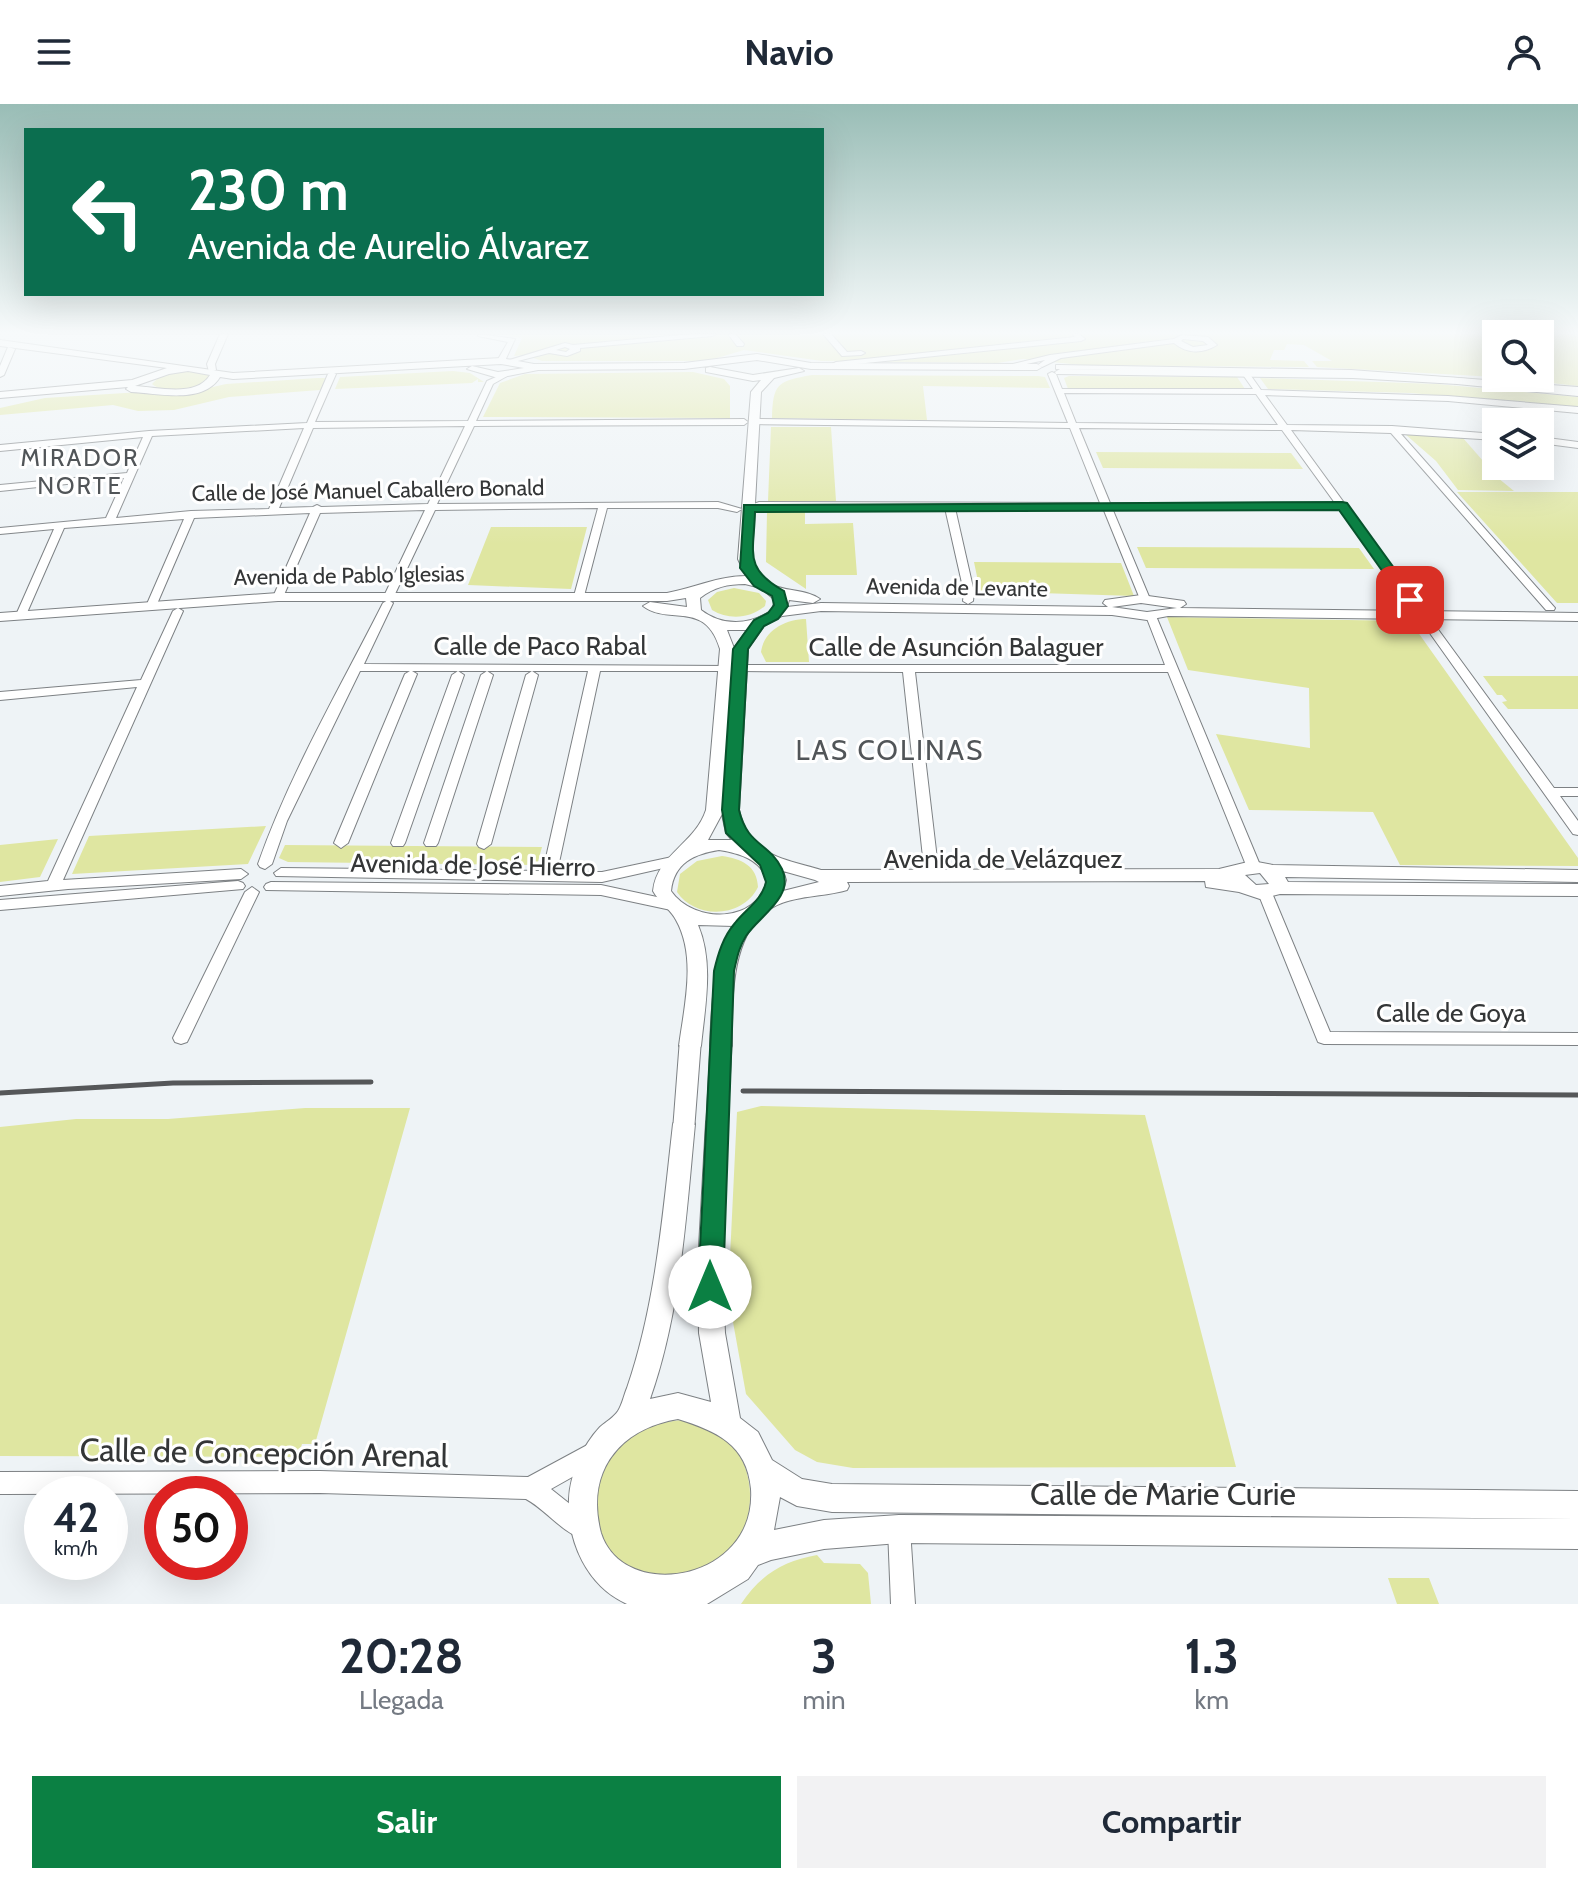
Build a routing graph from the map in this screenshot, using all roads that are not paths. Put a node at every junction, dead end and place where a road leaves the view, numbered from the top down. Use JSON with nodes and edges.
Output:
{"nodes":[{"id":1,"x":319,"y":404,"type":"edge"},
{"id":2,"x":477,"y":404,"type":"edge"},
{"id":3,"x":747,"y":404,"type":"edge"},
{"id":4,"x":753,"y":404,"type":"edge"},
{"id":5,"x":1065,"y":404,"type":"edge"},
{"id":6,"x":1268,"y":404,"type":"edge"},
{"id":7,"x":1512,"y":404,"type":"edge"},
{"id":8,"x":1578,"y":410,"type":"edge"},
{"id":9,"x":471,"y":422,"type":"junction"},
{"id":10,"x":749,"y":422,"type":"junction"},
{"id":11,"x":310,"y":425,"type":"junction"},
{"id":12,"x":1074,"y":426,"type":"junction"},
{"id":13,"x":1285,"y":427,"type":"junction"},
{"id":14,"x":1392,"y":429,"type":"junction"},
{"id":15,"x":149,"y":434,"type":"junction"},
{"id":16,"x":1482,"y":436,"type":"edge"},
{"id":17,"x":1554,"y":442,"type":"edge"},
{"id":18,"x":1578,"y":445,"type":"edge"},
{"id":19,"x":0,"y":448,"type":"edge"},
{"id":20,"x":130,"y":475,"type":"junction"},
{"id":21,"x":0,"y":488,"type":"edge"},
{"id":22,"x":948,"y":505,"type":"junction"},
{"id":23,"x":1106,"y":505,"type":"junction"},
{"id":24,"x":434,"y":506,"type":"junction"},
{"id":25,"x":603,"y":506,"type":"junction"},
{"id":26,"x":1342,"y":506,"type":"junction"},
{"id":27,"x":317,"y":508,"type":"junction"},
{"id":28,"x":743,"y":508,"type":"junction"},
{"id":29,"x":273,"y":510,"type":"junction"},
{"id":30,"x":191,"y":514,"type":"junction"},
{"id":31,"x":110,"y":520,"type":"junction"},
{"id":32,"x":61,"y":524,"type":"junction"},
{"id":33,"x":0,"y":531,"type":"edge"},
{"id":34,"x":721,"y":582,"type":"junction"},
{"id":35,"x":758,"y":583,"type":"junction"},
{"id":36,"x":699,"y":591,"type":"junction"},
{"id":37,"x":779,"y":594,"type":"junction"},
{"id":38,"x":579,"y":596,"type":"junction"},
{"id":39,"x":278,"y":597,"type":"junction"},
{"id":40,"x":389,"y":599,"type":"junction"},
{"id":41,"x":968,"y":601,"type":"junction"},
{"id":42,"x":152,"y":604,"type":"junction"},
{"id":43,"x":1147,"y":608,"type":"junction"},
{"id":44,"x":1550,"y":608,"type":"junction"},
{"id":45,"x":1578,"y":608,"type":"edge"},
{"id":46,"x":178,"y":611,"type":"junction"},
{"id":47,"x":1418,"y":611,"type":"junction"},
{"id":48,"x":694,"y":612,"type":"junction"},
{"id":49,"x":778,"y":612,"type":"junction"},
{"id":50,"x":21,"y":615,"type":"junction"},
{"id":51,"x":0,"y":617,"type":"edge"},
{"id":52,"x":1578,"y":617,"type":"edge"},
{"id":53,"x":713,"y":623,"type":"junction"},
{"id":54,"x":759,"y":623,"type":"junction"},
{"id":55,"x":0,"y":626,"type":"edge"},
{"id":56,"x":355,"y":667,"type":"junction"},
{"id":57,"x":595,"y":668,"type":"junction"},
{"id":58,"x":732,"y":668,"type":"junction"},
{"id":59,"x":909,"y":669,"type":"junction"},
{"id":60,"x":1173,"y":669,"type":"junction"},
{"id":61,"x":411,"y":674,"type":"dead end"},
{"id":62,"x":458,"y":675,"type":"dead end"},
{"id":63,"x":487,"y":675,"type":"dead end"},
{"id":64,"x":532,"y":675,"type":"dead end"},
{"id":65,"x":146,"y":683,"type":"junction"},
{"id":66,"x":3,"y":696,"type":"edge"},
{"id":67,"x":0,"y":709,"type":"edge"},
{"id":68,"x":1549,"y":792,"type":"junction"},
{"id":69,"x":1578,"y":792,"type":"edge"},
{"id":70,"x":1578,"y":831,"type":"edge"},
{"id":71,"x":341,"y":843,"type":"dead end"},
{"id":72,"x":398,"y":843,"type":"dead end"},
{"id":73,"x":431,"y":843,"type":"dead end"},
{"id":74,"x":484,"y":844,"type":"dead end"},
{"id":75,"x":760,"y":856,"type":"junction"},
{"id":76,"x":678,"y":857,"type":"junction"},
{"id":77,"x":265,"y":864,"type":"junction"},
{"id":78,"x":281,"y":873,"type":"junction"},
{"id":79,"x":932,"y":876,"type":"junction"},
{"id":80,"x":1578,"y":876,"type":"edge"},
{"id":81,"x":549,"y":877,"type":"junction"},
{"id":82,"x":1258,"y":879,"type":"junction"},
{"id":83,"x":243,"y":884,"type":"junction"},
{"id":84,"x":53,"y":885,"type":"junction"},
{"id":85,"x":271,"y":887,"type":"junction"},
{"id":86,"x":1578,"y":890,"type":"edge"},
{"id":87,"x":0,"y":891,"type":"edge"},
{"id":88,"x":0,"y":905,"type":"edge"},
{"id":89,"x":762,"y":906,"type":"junction"},
{"id":90,"x":677,"y":910,"type":"junction"},
{"id":91,"x":181,"y":1038,"type":"dead end"},
{"id":92,"x":1578,"y":1039,"type":"edge"},
{"id":93,"x":727,"y":1419,"type":"junction"},
{"id":94,"x":628,"y":1422,"type":"junction"},
{"id":95,"x":602,"y":1447,"type":"junction"},
{"id":96,"x":763,"y":1470,"type":"junction"},
{"id":97,"x":0,"y":1483,"type":"edge"},
{"id":98,"x":528,"y":1488,"type":"junction"},
{"id":99,"x":1578,"y":1505,"type":"edge"},
{"id":100,"x":583,"y":1529,"type":"junction"},
{"id":101,"x":899,"y":1529,"type":"junction"},
{"id":102,"x":1578,"y":1534,"type":"edge"},
{"id":103,"x":751,"y":1552,"type":"junction"},
{"id":104,"x":611,"y":1578,"type":"junction"},
{"id":105,"x":717,"y":1594,"type":"edge"},
{"id":106,"x":626,"y":1604,"type":"edge"},
{"id":107,"x":903,"y":1604,"type":"edge"}],
"edges":[{"from":1,"to":11,"type":"street"},
{"from":2,"to":9,"type":"street"},
{"from":3,"to":10,"type":"street"},
{"from":4,"to":10,"type":"street"},
{"from":5,"to":12,"type":"street"},
{"from":6,"to":13,"type":"street"},
{"from":7,"to":8,"type":"street"},
{"from":9,"to":10,"type":"street"},
{"from":9,"to":11,"type":"street"},
{"from":9,"to":24,"type":"street"},
{"from":10,"to":12,"type":"street"},
{"from":10,"to":28,"type":"street"},
{"from":11,"to":15,"type":"street"},
{"from":11,"to":29,"type":"street"},
{"from":12,"to":13,"type":"street"},
{"from":12,"to":23,"type":"street"},
{"from":13,"to":14,"type":"street"},
{"from":13,"to":26,"type":"street"},
{"from":14,"to":16,"type":"street"},
{"from":14,"to":44,"type":"street"},
{"from":15,"to":19,"type":"street"},
{"from":15,"to":20,"type":"street"},
{"from":17,"to":18,"type":"street"},
{"from":20,"to":21,"type":"street"},
{"from":20,"to":31,"type":"street"},
{"from":22,"to":23,"type":"street","name":"Calle de José Manuel Caballero Bonald"},
{"from":22,"to":28,"type":"street","name":"Calle de José Manuel Caballero Bonald"},
{"from":22,"to":41,"type":"street"},
{"from":23,"to":26,"type":"street","name":"Calle de José Manuel Caballero Bonald"},
{"from":23,"to":43,"type":"street"},
{"from":24,"to":25,"type":"street","name":"Calle de José Manuel Caballero Bonald"},
{"from":24,"to":27,"type":"street","name":"Calle de José Manuel Caballero Bonald"},
{"from":24,"to":40,"type":"street"},
{"from":25,"to":28,"type":"street","name":"Calle de José Manuel Caballero Bonald"},
{"from":25,"to":38,"type":"street"},
{"from":26,"to":47,"type":"street"},
{"from":27,"to":29,"type":"street","name":"Calle de José Manuel Caballero Bonald"},
{"from":27,"to":39,"type":"street"},
{"from":28,"to":34,"type":"street"},
{"from":28,"to":35,"type":"street"},
{"from":29,"to":30,"type":"street","name":"Calle de José Manuel Caballero Bonald"},
{"from":30,"to":31,"type":"street","name":"Calle de José Manuel Caballero Bonald"},
{"from":30,"to":42,"type":"street"},
{"from":31,"to":32,"type":"street","name":"Calle de José Manuel Caballero Bonald"},
{"from":32,"to":33,"type":"street","name":"Calle de José Manuel Caballero Bonald"},
{"from":32,"to":50,"type":"street"},
{"from":34,"to":35,"type":"street"},
{"from":34,"to":36,"type":"street","name":"Avenida de Pablo Iglesias"},
{"from":35,"to":37,"type":"street","name":"Avenida de Levante"},
{"from":36,"to":38,"type":"street","name":"Avenida de Pablo Iglesias"},
{"from":36,"to":48,"type":"street"},
{"from":37,"to":41,"type":"street","name":"Avenida de Levante"},
{"from":37,"to":49,"type":"street"},
{"from":38,"to":40,"type":"street","name":"Avenida de Pablo Iglesias"},
{"from":39,"to":40,"type":"street","name":"Avenida de Pablo Iglesias"},
{"from":39,"to":42,"type":"street","name":"Avenida de Pablo Iglesias"},
{"from":40,"to":46,"type":"street","name":"Avenida de Pablo Iglesias"},
{"from":40,"to":48,"type":"street","name":"Avenida de Pablo Iglesias"},
{"from":40,"to":56,"type":"street"},
{"from":41,"to":43,"type":"street","name":"Avenida de Levante"},
{"from":42,"to":50,"type":"street","name":"Avenida de Pablo Iglesias"},
{"from":43,"to":47,"type":"street","name":"Avenida de Levante"},
{"from":43,"to":49,"type":"street","name":"Avenida de Levante"},
{"from":43,"to":60,"type":"street"},
{"from":44,"to":45,"type":"street","name":"Avenida de Levante"},
{"from":44,"to":47,"type":"street","name":"Avenida de Levante"},
{"from":46,"to":55,"type":"street","name":"Avenida de Pablo Iglesias"},
{"from":46,"to":65,"type":"street"},
{"from":47,"to":52,"type":"street","name":"Avenida de Levante"},
{"from":47,"to":68,"type":"street"},
{"from":48,"to":53,"type":"street"},
{"from":49,"to":54,"type":"street"},
{"from":50,"to":51,"type":"street","name":"Avenida de Pablo Iglesias"},
{"from":53,"to":54,"type":"street"},
{"from":53,"to":58,"type":"street"},
{"from":54,"to":58,"type":"street"},
{"from":56,"to":57,"type":"street","name":"Calle de Paco Rabal"},
{"from":56,"to":77,"type":"street"},
{"from":57,"to":58,"type":"street","name":"Calle de Paco Rabal"},
{"from":57,"to":81,"type":"street"},
{"from":58,"to":59,"type":"street","name":"Calle de Asunción Balaguer"},
{"from":58,"to":75,"type":"street"},
{"from":58,"to":76,"type":"street"},
{"from":59,"to":60,"type":"street","name":"Calle de Asunción Balaguer"},
{"from":59,"to":79,"type":"street"},
{"from":60,"to":82,"type":"street"},
{"from":61,"to":71,"type":"street"},
{"from":62,"to":72,"type":"street"},
{"from":63,"to":73,"type":"street"},
{"from":64,"to":74,"type":"street"},
{"from":65,"to":66,"type":"street"},
{"from":65,"to":84,"type":"street"},
{"from":66,"to":67,"type":"street"},
{"from":68,"to":69,"type":"street"},
{"from":68,"to":70,"type":"street"},
{"from":75,"to":76,"type":"street"},
{"from":75,"to":79,"type":"street","name":"Avenida de Velázquez"},
{"from":75,"to":89,"type":"street"},
{"from":76,"to":81,"type":"street","name":"Avenida de José Hierro"},
{"from":76,"to":90,"type":"street"},
{"from":77,"to":78,"type":"street"},
{"from":77,"to":83,"type":"street"},
{"from":78,"to":81,"type":"street","name":"Avenida de José Hierro"},
{"from":78,"to":85,"type":"street"},
{"from":79,"to":82,"type":"street","name":"Avenida de Velázquez"},
{"from":80,"to":82,"type":"street","name":"Avenida de Velázquez"},
{"from":82,"to":86,"type":"street","name":"Avenida de Velázquez"},
{"from":82,"to":89,"type":"street","name":"Avenida de Velázquez"},
{"from":82,"to":92,"type":"street","name":"Calle de Goya"},
{"from":83,"to":84,"type":"street"},
{"from":83,"to":85,"type":"street","name":"Avenida de José Hierro"},
{"from":83,"to":88,"type":"street"},
{"from":83,"to":91,"type":"street"},
{"from":84,"to":87,"type":"street"},
{"from":85,"to":90,"type":"street","name":"Avenida de José Hierro"},
{"from":89,"to":90,"type":"street"},
{"from":89,"to":93,"type":"street","bridge":true},
{"from":90,"to":94,"type":"street","bridge":true},
{"from":93,"to":94,"type":"street"},
{"from":93,"to":96,"type":"street"},
{"from":94,"to":95,"type":"street"},
{"from":95,"to":98,"type":"street","name":"Calle de Concepción Arenal"},
{"from":95,"to":100,"type":"street"},
{"from":96,"to":99,"type":"street","name":"Calle de Marie Curie"},
{"from":96,"to":103,"type":"street"},
{"from":97,"to":98,"type":"street","name":"Calle de Concepción Arenal"},
{"from":98,"to":100,"type":"street"},
{"from":100,"to":104,"type":"street"},
{"from":101,"to":102,"type":"street","name":"Calle de Marie Curie"},
{"from":101,"to":103,"type":"street","name":"Calle de Marie Curie"},
{"from":101,"to":107,"type":"street"},
{"from":103,"to":105,"type":"street"},
{"from":104,"to":105,"type":"street"},
{"from":104,"to":106,"type":"street"}]}
